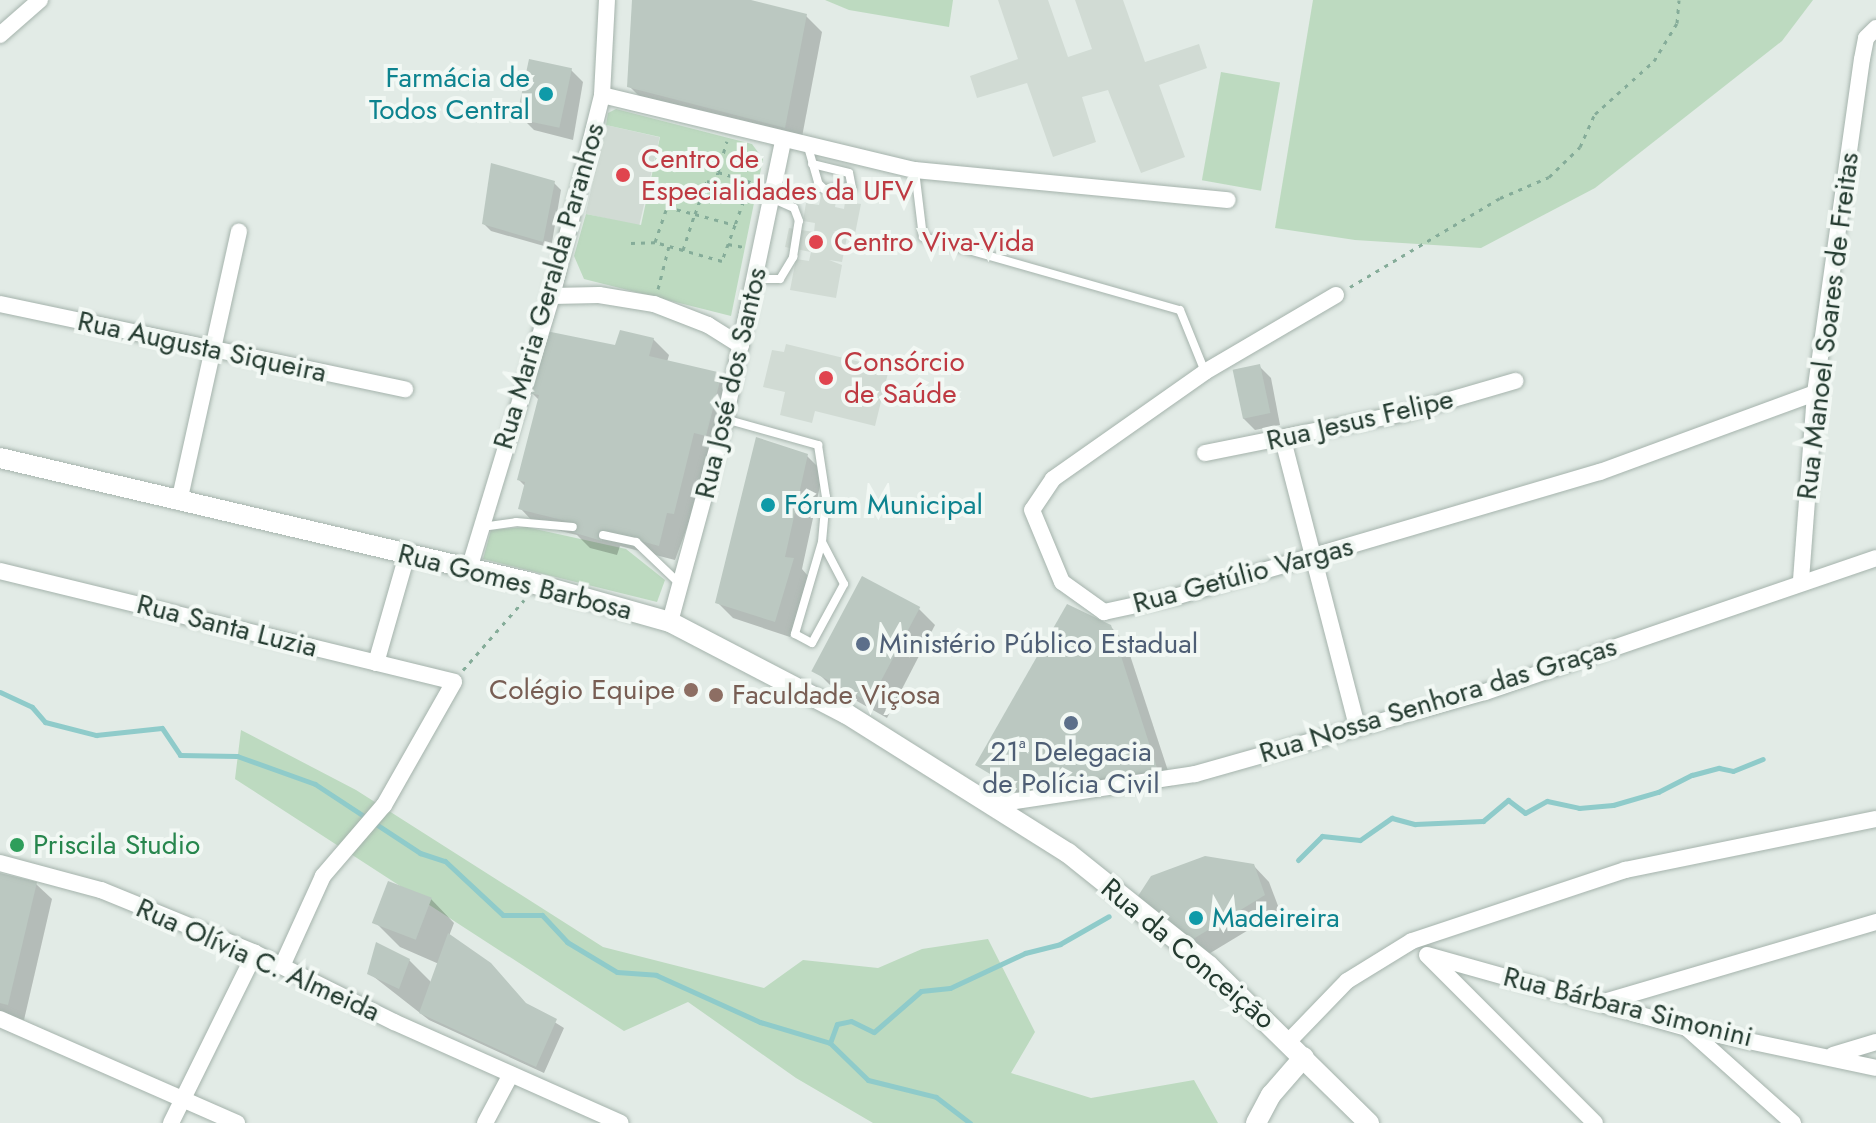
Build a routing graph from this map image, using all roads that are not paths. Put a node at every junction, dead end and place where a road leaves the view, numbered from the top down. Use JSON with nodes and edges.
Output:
{"nodes":[{"id":1,"x":40,"y":0,"type":"edge"},
{"id":2,"x":607,"y":0,"type":"edge"},
{"id":3,"x":1876,"y":28,"type":"edge"},
{"id":4,"x":0,"y":35,"type":"edge"},
{"id":5,"x":602,"y":95,"type":"junction"},
{"id":6,"x":783,"y":141,"type":"junction"},
{"id":7,"x":808,"y":147,"type":"junction"},
{"id":8,"x":812,"y":164,"type":"junction"},
{"id":9,"x":915,"y":170,"type":"junction"},
{"id":10,"x":772,"y":198,"type":"junction"},
{"id":11,"x":1228,"y":200,"type":"dead end"},
{"id":12,"x":239,"y":232,"type":"dead end"},
{"id":13,"x":757,"y":279,"type":"junction"},
{"id":14,"x":1336,"y":295,"type":"road end"},
{"id":15,"x":552,"y":296,"type":"junction"},
{"id":16,"x":0,"y":304,"type":"edge"},
{"id":17,"x":741,"y":346,"type":"junction"},
{"id":18,"x":213,"y":348,"type":"junction"},
{"id":19,"x":1205,"y":372,"type":"junction"},
{"id":20,"x":1515,"y":381,"type":"dead end"},
{"id":21,"x":405,"y":389,"type":"dead end"},
{"id":22,"x":1815,"y":393,"type":"junction"},
{"id":23,"x":725,"y":419,"type":"junction"},
{"id":24,"x":1283,"y":440,"type":"junction"},
{"id":25,"x":1205,"y":453,"type":"dead end"},
{"id":26,"x":0,"y":458,"type":"edge"},
{"id":27,"x":179,"y":502,"type":"junction"},
{"id":28,"x":479,"y":527,"type":"junction"},
{"id":29,"x":573,"y":527,"type":"dead end"},
{"id":30,"x":603,"y":535,"type":"dead end"},
{"id":31,"x":822,"y":542,"type":"junction"},
{"id":32,"x":407,"y":555,"type":"junction"},
{"id":33,"x":1312,"y":556,"type":"junction"},
{"id":34,"x":1876,"y":558,"type":"edge"},
{"id":35,"x":469,"y":569,"type":"junction"},
{"id":36,"x":0,"y":571,"type":"edge"},
{"id":37,"x":1801,"y":580,"type":"junction"},
{"id":38,"x":681,"y":584,"type":"junction"},
{"id":39,"x":670,"y":622,"type":"junction"},
{"id":40,"x":376,"y":663,"type":"junction"},
{"id":41,"x":1357,"y":726,"type":"junction"},
{"id":42,"x":990,"y":805,"type":"junction"},
{"id":43,"x":1876,"y":819,"type":"edge"},
{"id":44,"x":0,"y":863,"type":"edge"},
{"id":45,"x":1876,"y":922,"type":"edge"},
{"id":46,"x":1412,"y":941,"type":"junction"},
{"id":47,"x":255,"y":953,"type":"junction"},
{"id":48,"x":1427,"y":955,"type":"junction"},
{"id":49,"x":282,"y":966,"type":"junction"},
{"id":50,"x":1604,"y":1002,"type":"junction"},
{"id":51,"x":0,"y":1019,"type":"edge"},
{"id":52,"x":1687,"y":1028,"type":"junction"},
{"id":53,"x":1290,"y":1040,"type":"junction"},
{"id":54,"x":1876,"y":1042,"type":"edge"},
{"id":55,"x":1832,"y":1055,"type":"junction"},
{"id":56,"x":1304,"y":1057,"type":"junction"},
{"id":57,"x":1876,"y":1068,"type":"edge"},
{"id":58,"x":511,"y":1074,"type":"junction"},
{"id":59,"x":184,"y":1099,"type":"junction"},
{"id":60,"x":171,"y":1123,"type":"edge"},
{"id":61,"x":237,"y":1123,"type":"edge"},
{"id":62,"x":485,"y":1123,"type":"edge"},
{"id":63,"x":621,"y":1123,"type":"edge"},
{"id":64,"x":1256,"y":1123,"type":"edge"},
{"id":65,"x":1369,"y":1123,"type":"edge"},
{"id":66,"x":1595,"y":1123,"type":"edge"},
{"id":67,"x":1793,"y":1123,"type":"edge"}],
"edges":[{"from":1,"to":4,"type":"street"},
{"from":2,"to":5,"type":"street","name":"Rua Maria Geralda Paranhos"},
{"from":3,"to":22,"type":"street","name":"Rua Manoel Soares de Freitas"},
{"from":5,"to":6,"type":"street"},
{"from":5,"to":15,"type":"street","name":"Rua Maria Geralda Paranhos"},
{"from":6,"to":7,"type":"street"},
{"from":6,"to":10,"type":"street","name":"Rua José dos Santos"},
{"from":7,"to":8,"type":"lane"},
{"from":7,"to":9,"type":"street"},
{"from":8,"to":8,"type":"lane"},
{"from":9,"to":11,"type":"street"},
{"from":9,"to":19,"type":"lane"},
{"from":10,"to":13,"type":"street","name":"Rua José dos Santos"},
{"from":10,"to":13,"type":"lane"},
{"from":12,"to":18,"type":"street"},
{"from":13,"to":17,"type":"street","name":"Rua José dos Santos"},
{"from":14,"to":19,"type":"street","name":"Rua Getúlio Vargas"},
{"from":15,"to":17,"type":"street"},
{"from":15,"to":28,"type":"street","name":"Rua Maria Geralda Paranhos"},
{"from":16,"to":18,"type":"street","name":"Rua Augusta Siqueira"},
{"from":17,"to":23,"type":"street","name":"Rua José dos Santos"},
{"from":18,"to":21,"type":"street","name":"Rua Augusta Siqueira"},
{"from":18,"to":27,"type":"street"},
{"from":19,"to":33,"type":"street","name":"Rua Getúlio Vargas"},
{"from":20,"to":24,"type":"street","name":"Rua Jesus Felipe"},
{"from":22,"to":33,"type":"street","name":"Rua Getúlio Vargas"},
{"from":22,"to":37,"type":"street","name":"Rua Manoel Soares de Freitas"},
{"from":23,"to":31,"type":"lane"},
{"from":23,"to":38,"type":"street","name":"Rua José dos Santos"},
{"from":24,"to":25,"type":"street","name":"Rua Jesus Felipe"},
{"from":24,"to":33,"type":"street"},
{"from":26,"to":27,"type":"street","name":"Rua Gomes Barbosa"},
{"from":27,"to":32,"type":"street","name":"Rua Gomes Barbosa"},
{"from":28,"to":29,"type":"lane"},
{"from":28,"to":35,"type":"street","name":"Rua Maria Geralda Paranhos"},
{"from":30,"to":38,"type":"lane"},
{"from":31,"to":31,"type":"lane"},
{"from":32,"to":35,"type":"street","name":"Rua Gomes Barbosa"},
{"from":32,"to":40,"type":"street"},
{"from":33,"to":41,"type":"street"},
{"from":34,"to":37,"type":"street","name":"Rua Nossa Senhora das Graças"},
{"from":35,"to":39,"type":"street","name":"Rua Gomes Barbosa"},
{"from":36,"to":40,"type":"street","name":"Rua Santa Luzia"},
{"from":37,"to":41,"type":"street","name":"Rua Nossa Senhora das Graças"},
{"from":38,"to":39,"type":"street","name":"Rua José dos Santos"},
{"from":39,"to":42,"type":"street","name":"Rua Gomes Barbosa"},
{"from":40,"to":49,"type":"street","name":"Rua Santa Luzia"},
{"from":41,"to":42,"type":"street","name":"Rua Nossa Senhora das Graças"},
{"from":42,"to":53,"type":"street","name":"Rua da Conceição"},
{"from":43,"to":46,"type":"street"},
{"from":44,"to":47,"type":"street","name":"Rua Olívia C. Almeida"},
{"from":45,"to":50,"type":"street"},
{"from":46,"to":48,"type":"street"},
{"from":46,"to":53,"type":"street"},
{"from":47,"to":49,"type":"street","name":"Rua Olívia C. Almeida"},
{"from":47,"to":59,"type":"street"},
{"from":48,"to":50,"type":"street","name":"Rua Bárbara Simonini"},
{"from":48,"to":66,"type":"street"},
{"from":49,"to":58,"type":"street","name":"Rua Olívia C. Almeida"},
{"from":50,"to":52,"type":"street","name":"Rua Bárbara Simonini"},
{"from":51,"to":59,"type":"street"},
{"from":52,"to":55,"type":"street","name":"Rua Bárbara Simonini"},
{"from":52,"to":67,"type":"street"},
{"from":53,"to":56,"type":"street","name":"Rua da Conceição"},
{"from":54,"to":55,"type":"street"},
{"from":55,"to":57,"type":"street","name":"Rua Bárbara Simonini"},
{"from":56,"to":64,"type":"street"},
{"from":56,"to":65,"type":"street","name":"Rua da Conceição"},
{"from":58,"to":62,"type":"street"},
{"from":58,"to":63,"type":"street","name":"Rua Olívia C. Almeida"},
{"from":59,"to":60,"type":"street"},
{"from":59,"to":61,"type":"street"}]}
